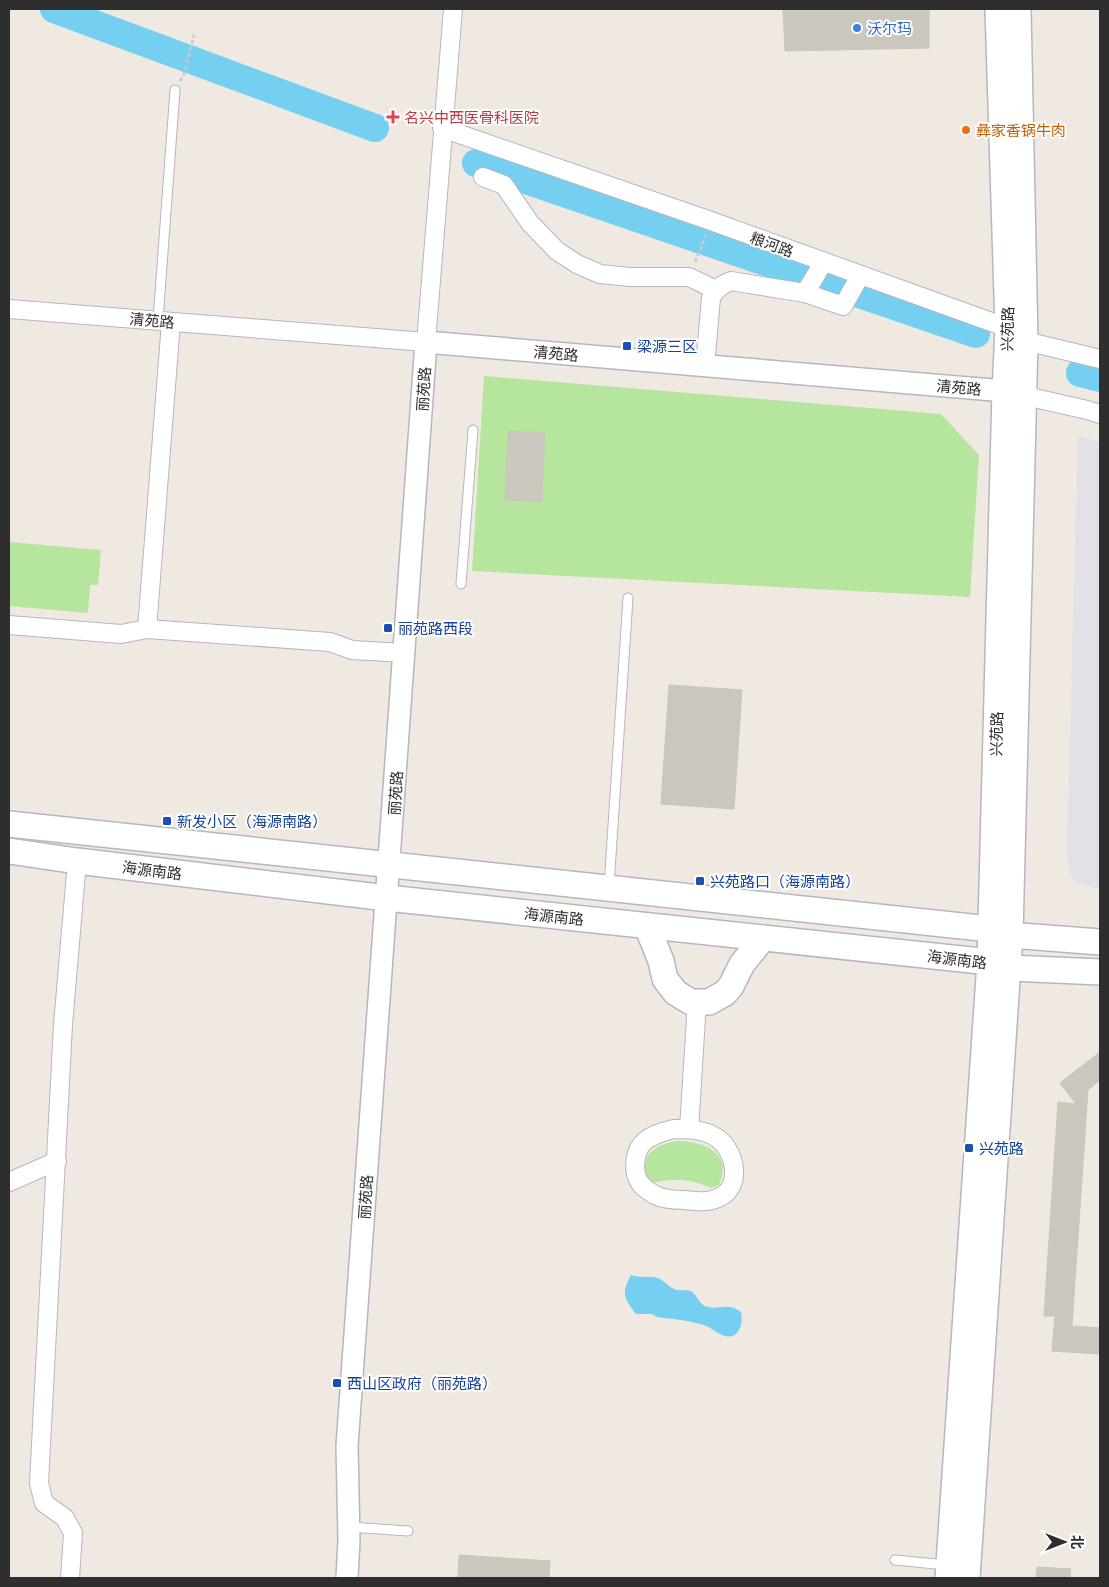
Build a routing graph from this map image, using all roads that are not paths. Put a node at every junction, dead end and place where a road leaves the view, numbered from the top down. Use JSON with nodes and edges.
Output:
{"nodes":[{"id":1,"x":453,"y":9,"type":"edge"},
{"id":2,"x":998,"y":9,"type":"edge"},
{"id":3,"x":1018,"y":9,"type":"edge"},
{"id":4,"x":175,"y":90,"type":"dead end"},
{"id":5,"x":442,"y":128,"type":"junction"},
{"id":6,"x":483,"y":177,"type":"dead end"},
{"id":7,"x":823,"y":263,"type":"junction"},
{"id":8,"x":860,"y":276,"type":"junction"},
{"id":9,"x":716,"y":290,"type":"junction"},
{"id":10,"x":805,"y":293,"type":"junction"},
{"id":11,"x":9,"y":309,"type":"edge"},
{"id":12,"x":164,"y":321,"type":"junction"},
{"id":13,"x":1017,"y":334,"type":"junction"},
{"id":14,"x":426,"y":342,"type":"junction"},
{"id":15,"x":1100,"y":359,"type":"edge"},
{"id":16,"x":705,"y":366,"type":"junction"},
{"id":17,"x":1015,"y":394,"type":"junction"},
{"id":18,"x":1100,"y":414,"type":"edge"},
{"id":19,"x":473,"y":430,"type":"dead end"},
{"id":20,"x":461,"y":584,"type":"dead end"},
{"id":21,"x":628,"y":598,"type":"dead end"},
{"id":22,"x":9,"y":625,"type":"edge"},
{"id":23,"x":147,"y":629,"type":"junction"},
{"id":24,"x":405,"y":653,"type":"junction"},
{"id":25,"x":9,"y":824,"type":"edge"},
{"id":26,"x":9,"y":851,"type":"edge"},
{"id":27,"x":77,"y":861,"type":"junction"},
{"id":28,"x":390,"y":865,"type":"junction"},
{"id":29,"x":608,"y":889,"type":"junction"},
{"id":30,"x":387,"y":898,"type":"junction"},
{"id":31,"x":647,"y":926,"type":"junction"},
{"id":32,"x":1000,"y":932,"type":"junction"},
{"id":33,"x":763,"y":938,"type":"junction"},
{"id":34,"x":1100,"y":942,"type":"edge"},
{"id":35,"x":999,"y":965,"type":"junction"},
{"id":36,"x":1100,"y":972,"type":"edge"},
{"id":37,"x":697,"y":1002,"type":"junction"},
{"id":38,"x":689,"y":1129,"type":"junction"},
{"id":39,"x":57,"y":1161,"type":"junction"},
{"id":40,"x":9,"y":1182,"type":"edge"},
{"id":41,"x":349,"y":1527,"type":"junction"},
{"id":42,"x":408,"y":1531,"type":"dead end"},
{"id":43,"x":895,"y":1560,"type":"dead end"},
{"id":44,"x":955,"y":1574,"type":"edge"},
{"id":45,"x":70,"y":1578,"type":"edge"},
{"id":46,"x":347,"y":1578,"type":"edge"}],
"edges":[{"from":1,"to":5,"type":"street","name":"丽苑路"},
{"from":2,"to":13,"type":"main road","name":"兴苑路"},
{"from":3,"to":13,"type":"main road","name":"兴苑路"},
{"from":4,"to":12,"type":"lane"},
{"from":5,"to":7,"type":"street","name":"粮河路"},
{"from":5,"to":14,"type":"street","name":"丽苑路"},
{"from":6,"to":9,"type":"street"},
{"from":7,"to":8,"type":"street","name":"粮河路"},
{"from":7,"to":10,"type":"street"},
{"from":8,"to":10,"type":"street"},
{"from":8,"to":13,"type":"street","name":"粮河路"},
{"from":9,"to":10,"type":"street"},
{"from":9,"to":16,"type":"street"},
{"from":11,"to":12,"type":"street","name":"清苑路"},
{"from":12,"to":14,"type":"street","name":"清苑路"},
{"from":12,"to":23,"type":"street"},
{"from":13,"to":15,"type":"street","name":"粮河路"},
{"from":13,"to":17,"type":"main road","name":"兴苑路"},
{"from":14,"to":16,"type":"street","name":"清苑路"},
{"from":14,"to":24,"type":"street","name":"丽苑路"},
{"from":16,"to":17,"type":"street","name":"清苑路"},
{"from":17,"to":18,"type":"street","name":"清苑路"},
{"from":17,"to":32,"type":"main road","name":"兴苑路"},
{"from":19,"to":20,"type":"lane"},
{"from":21,"to":29,"type":"lane"},
{"from":22,"to":23,"type":"street"},
{"from":23,"to":24,"type":"street"},
{"from":24,"to":28,"type":"street","name":"丽苑路"},
{"from":25,"to":28,"type":"main road","name":"海源南路"},
{"from":26,"to":27,"type":"main road","name":"海源南路"},
{"from":27,"to":30,"type":"main road","name":"海源南路"},
{"from":27,"to":39,"type":"street"},
{"from":28,"to":29,"type":"main road","name":"海源南路"},
{"from":28,"to":30,"type":"street","name":"丽苑路"},
{"from":29,"to":32,"type":"main road","name":"海源南路"},
{"from":30,"to":31,"type":"main road","name":"海源南路"},
{"from":30,"to":41,"type":"street","name":"丽苑路"},
{"from":31,"to":33,"type":"main road","name":"海源南路"},
{"from":31,"to":37,"type":"main road"},
{"from":32,"to":34,"type":"main road","name":"海源南路"},
{"from":32,"to":35,"type":"main road","name":"兴苑路"},
{"from":33,"to":35,"type":"main road","name":"海源南路"},
{"from":33,"to":37,"type":"main road"},
{"from":35,"to":36,"type":"main road","name":"海源南路"},
{"from":35,"to":44,"type":"main road","name":"兴苑路"},
{"from":37,"to":38,"type":"street"},
{"from":38,"to":38,"type":"street"},
{"from":39,"to":40,"type":"street"},
{"from":39,"to":45,"type":"street"},
{"from":41,"to":42,"type":"lane"},
{"from":41,"to":46,"type":"street","name":"丽苑路"},
{"from":43,"to":44,"type":"lane"}]}
